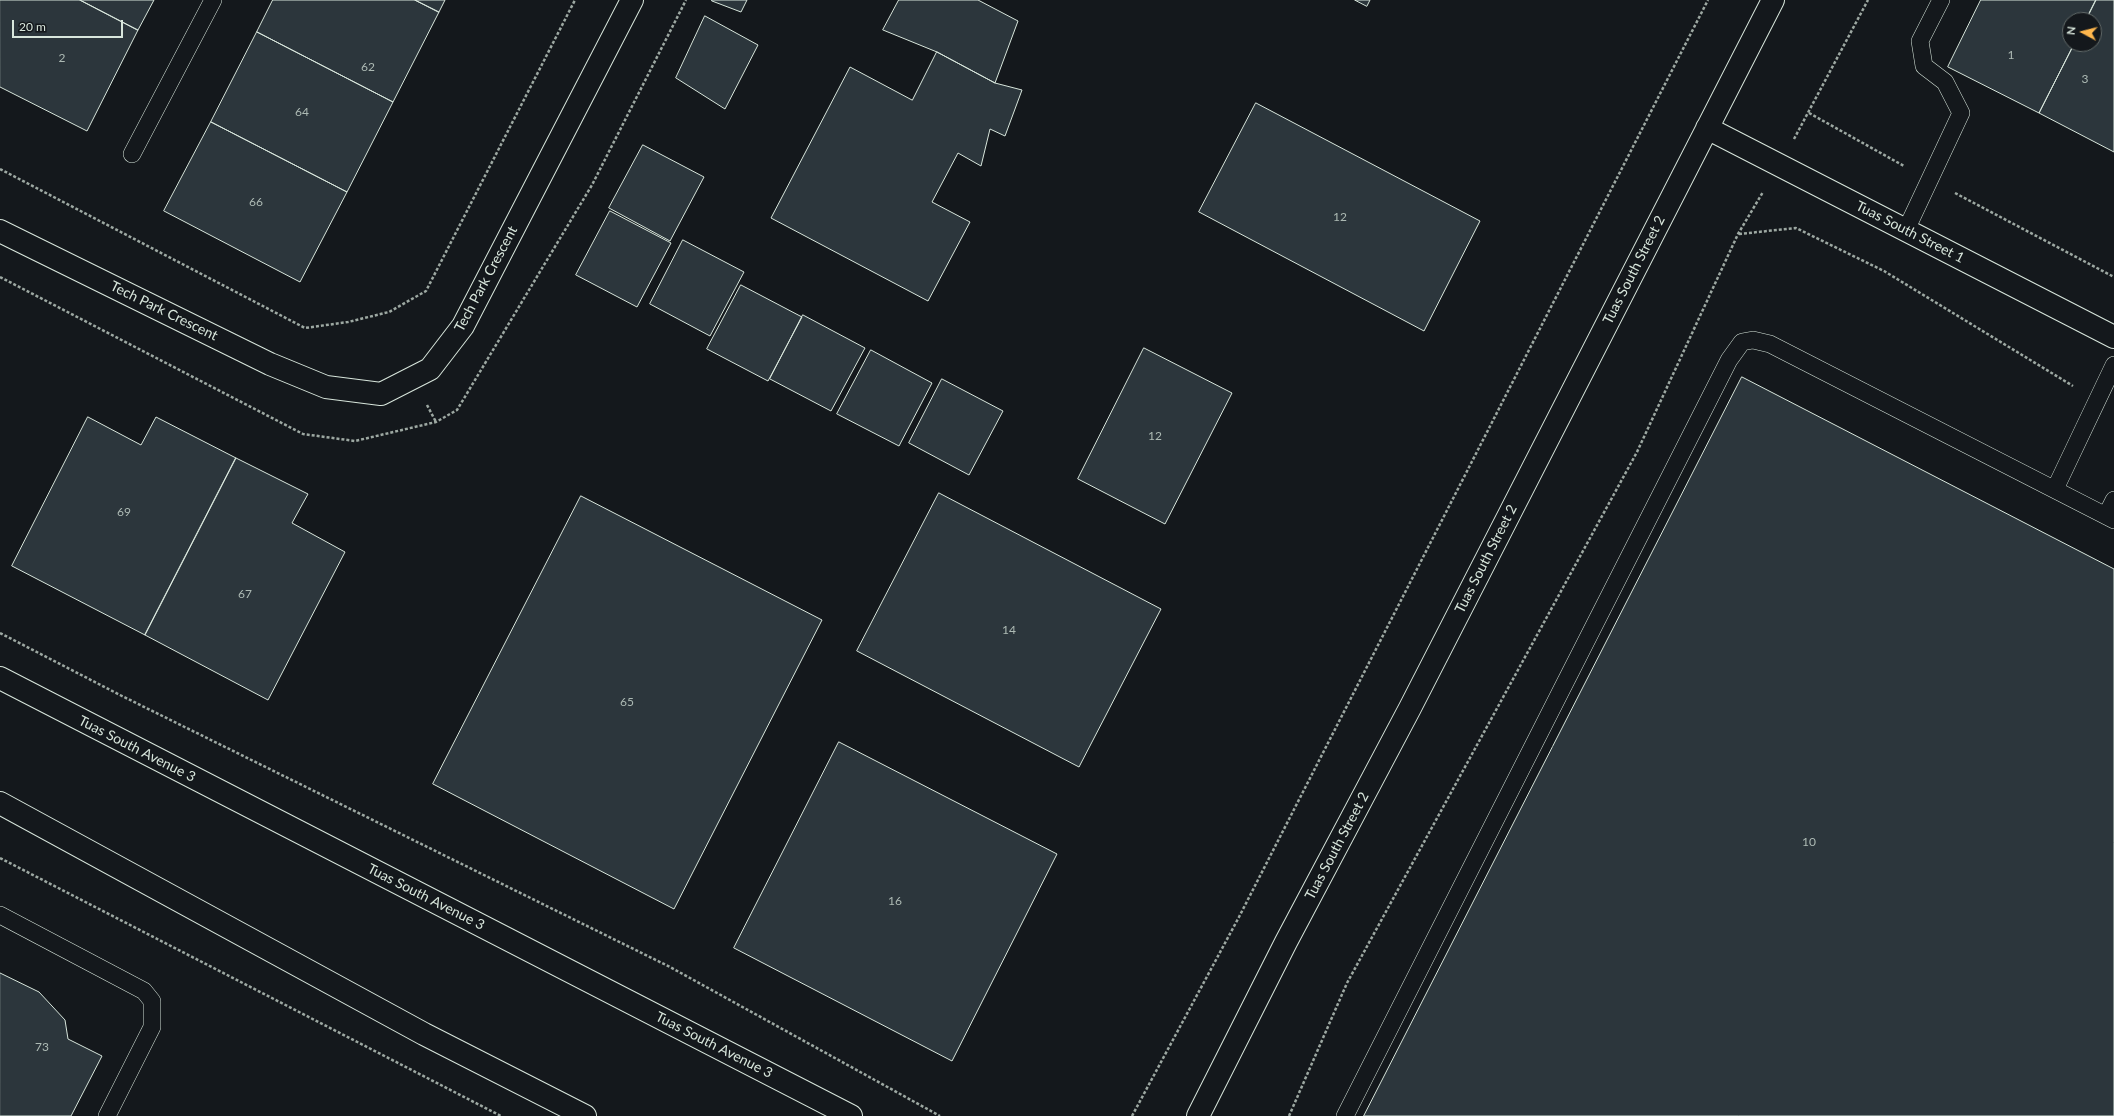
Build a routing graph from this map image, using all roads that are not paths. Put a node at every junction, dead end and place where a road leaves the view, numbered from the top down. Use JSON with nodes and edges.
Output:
{"nodes":[{"id":1,"x":213,"y":0,"type":"edge"},
{"id":2,"x":632,"y":0,"type":"edge"},
{"id":3,"x":1773,"y":0,"type":"edge"},
{"id":4,"x":1941,"y":0,"type":"edge"},
{"id":5,"x":1707,"y":128,"type":"junction"},
{"id":6,"x":132,"y":154,"type":"dead end"},
{"id":7,"x":1906,"y":230,"type":"junction"},
{"id":8,"x":0,"y":231,"type":"edge"},
{"id":9,"x":2114,"y":337,"type":"edge"},
{"id":10,"x":2114,"y":365,"type":"edge"},
{"id":11,"x":2055,"y":489,"type":"junction"},
{"id":12,"x":2114,"y":500,"type":"edge"},
{"id":13,"x":2110,"y":518,"type":"edge"},
{"id":14,"x":0,"y":678,"type":"edge"},
{"id":15,"x":0,"y":803,"type":"edge"},
{"id":16,"x":0,"y":915,"type":"edge"},
{"id":17,"x":107,"y":1116,"type":"edge"},
{"id":18,"x":585,"y":1116,"type":"edge"},
{"id":19,"x":851,"y":1116,"type":"edge"},
{"id":20,"x":1198,"y":1116,"type":"edge"},
{"id":21,"x":1345,"y":1116,"type":"edge"}],
"edges":[{"from":1,"to":6,"type":"lane"},
{"from":2,"to":8,"type":"street","name":"Tech Park Crescent"},
{"from":3,"to":5,"type":"street","name":"Tuas South Street 2"},
{"from":4,"to":7,"type":"lane"},
{"from":5,"to":7,"type":"street","name":"Tuas South Street 1"},
{"from":5,"to":20,"type":"street","name":"Tuas South Street 2"},
{"from":7,"to":9,"type":"street","name":"Tuas South Street 1"},
{"from":10,"to":11,"type":"lane"},
{"from":11,"to":13,"type":"lane"},
{"from":11,"to":21,"type":"lane"},
{"from":12,"to":13,"type":"lane"},
{"from":14,"to":19,"type":"street","name":"Tuas South Avenue 3"},
{"from":15,"to":18,"type":"street"},
{"from":16,"to":17,"type":"lane"}]}
